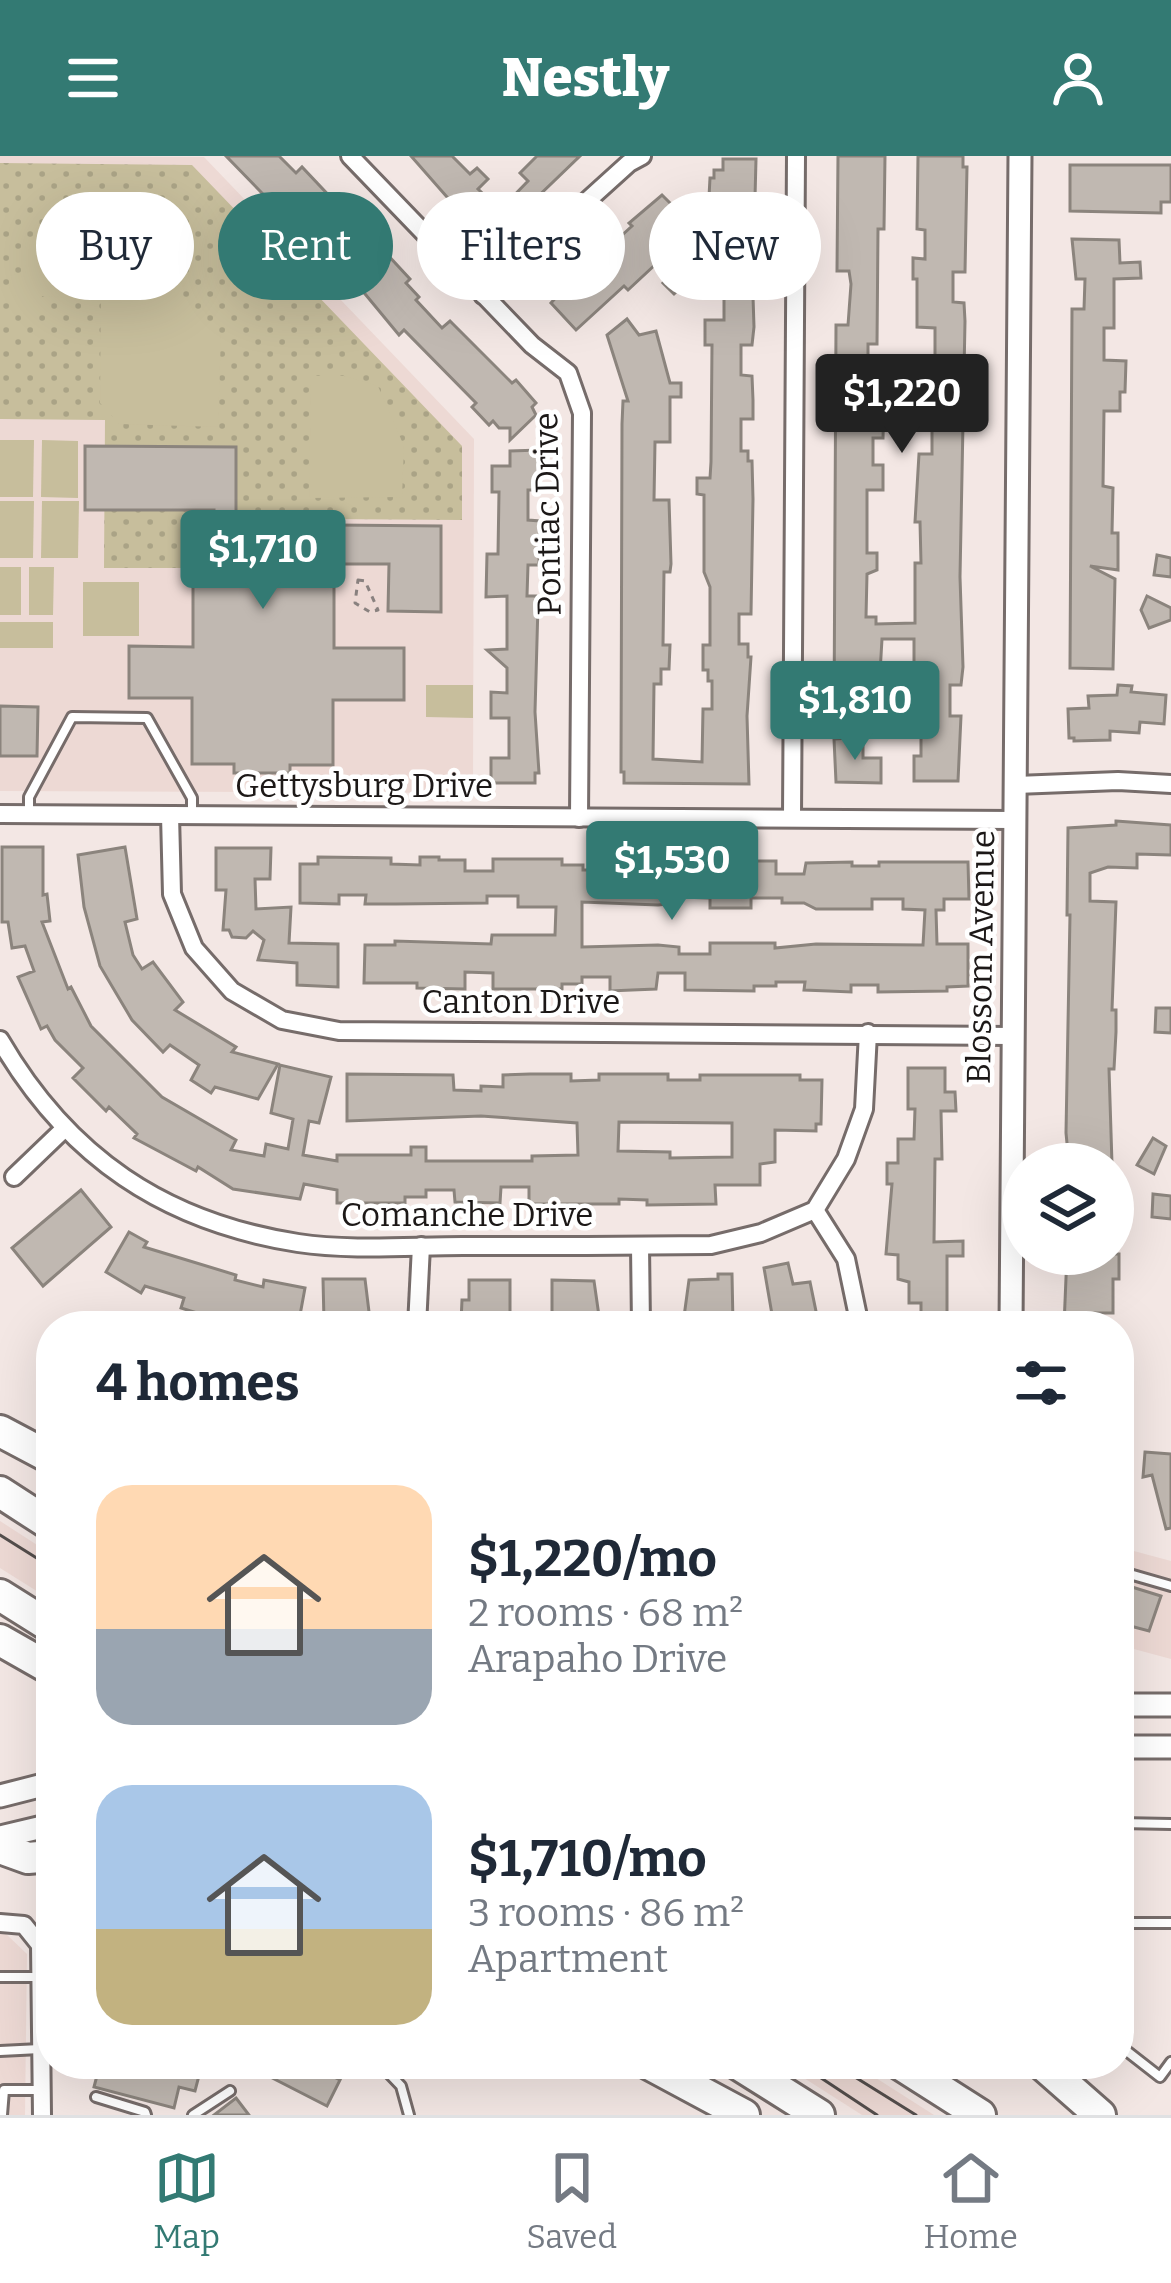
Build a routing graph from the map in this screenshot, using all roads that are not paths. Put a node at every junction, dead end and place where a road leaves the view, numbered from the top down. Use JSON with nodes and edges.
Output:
{"nodes":[{"id":1,"x":350,"y":156,"type":"edge"},
{"id":2,"x":641,"y":156,"type":"edge"},
{"id":3,"x":796,"y":156,"type":"edge"},
{"id":4,"x":1021,"y":156,"type":"edge"},
{"id":5,"x":596,"y":192,"type":"edge"},
{"id":6,"x":417,"y":226,"type":"edge"},
{"id":7,"x":488,"y":300,"type":"edge"},
{"id":8,"x":1171,"y":784,"type":"edge"},
{"id":9,"x":1016,"y":785,"type":"junction"},
{"id":10,"x":0,"y":814,"type":"edge"},
{"id":11,"x":28,"y":814,"type":"junction"},
{"id":12,"x":170,"y":814,"type":"junction"},
{"id":13,"x":192,"y":814,"type":"junction"},
{"id":14,"x":791,"y":817,"type":"junction"},
{"id":15,"x":579,"y":818,"type":"junction"},
{"id":16,"x":1015,"y":820,"type":"junction"},
{"id":17,"x":868,"y":1033,"type":"junction"},
{"id":18,"x":1013,"y":1036,"type":"junction"},
{"id":19,"x":0,"y":1040,"type":"edge"},
{"id":20,"x":64,"y":1129,"type":"junction"},
{"id":21,"x":14,"y":1177,"type":"dead end"},
{"id":22,"x":815,"y":1210,"type":"junction"},
{"id":23,"x":421,"y":1246,"type":"junction"},
{"id":24,"x":640,"y":1246,"type":"junction"},
{"id":25,"x":418,"y":1311,"type":"edge"},
{"id":26,"x":641,"y":1311,"type":"edge"},
{"id":27,"x":857,"y":1311,"type":"edge"},
{"id":28,"x":1011,"y":1311,"type":"edge"},
{"id":29,"x":0,"y":1431,"type":"edge"},
{"id":30,"x":36,"y":1450,"type":"edge"},
{"id":31,"x":0,"y":1479,"type":"edge"},
{"id":32,"x":0,"y":1492,"type":"edge"},
{"id":33,"x":36,"y":1497,"type":"edge"},
{"id":34,"x":36,"y":1515,"type":"edge"},
{"id":35,"x":1134,"y":1575,"type":"edge"},
{"id":36,"x":1171,"y":1586,"type":"edge"},
{"id":37,"x":0,"y":1595,"type":"edge"},
{"id":38,"x":36,"y":1618,"type":"edge"},
{"id":39,"x":0,"y":1640,"type":"edge"},
{"id":40,"x":36,"y":1660,"type":"edge"},
{"id":41,"x":1134,"y":1705,"type":"edge"},
{"id":42,"x":1171,"y":1705,"type":"edge"},
{"id":43,"x":1134,"y":1747,"type":"edge"},
{"id":44,"x":1171,"y":1747,"type":"edge"},
{"id":45,"x":36,"y":1788,"type":"edge"},
{"id":46,"x":0,"y":1796,"type":"edge"},
{"id":47,"x":1134,"y":1823,"type":"edge"},
{"id":48,"x":1171,"y":1824,"type":"edge"},
{"id":49,"x":36,"y":1829,"type":"edge"},
{"id":50,"x":0,"y":1837,"type":"edge"},
{"id":51,"x":0,"y":1848,"type":"edge"},
{"id":52,"x":36,"y":1857,"type":"edge"},
{"id":53,"x":0,"y":1923,"type":"edge"},
{"id":54,"x":1134,"y":1923,"type":"edge"},
{"id":55,"x":1171,"y":1923,"type":"edge"},
{"id":56,"x":36,"y":1940,"type":"edge"},
{"id":57,"x":0,"y":1976,"type":"edge"},
{"id":58,"x":36,"y":1977,"type":"edge"},
{"id":59,"x":36,"y":2049,"type":"edge"},
{"id":60,"x":0,"y":2051,"type":"edge"},
{"id":61,"x":1134,"y":2057,"type":"edge"},
{"id":62,"x":1171,"y":2062,"type":"edge"},
{"id":63,"x":42,"y":2079,"type":"edge"},
{"id":64,"x":394,"y":2079,"type":"edge"},
{"id":65,"x":678,"y":2079,"type":"edge"},
{"id":66,"x":762,"y":2079,"type":"edge"},
{"id":67,"x":923,"y":2079,"type":"edge"},
{"id":68,"x":1059,"y":2079,"type":"edge"},
{"id":69,"x":42,"y":2090,"type":"junction"},
{"id":70,"x":230,"y":2091,"type":"dead end"},
{"id":71,"x":96,"y":2097,"type":"dead end"},
{"id":72,"x":2,"y":2115,"type":"edge"},
{"id":73,"x":42,"y":2115,"type":"edge"},
{"id":74,"x":146,"y":2115,"type":"edge"},
{"id":75,"x":193,"y":2115,"type":"edge"},
{"id":76,"x":409,"y":2115,"type":"edge"},
{"id":77,"x":744,"y":2115,"type":"edge"},
{"id":78,"x":819,"y":2115,"type":"edge"},
{"id":79,"x":980,"y":2115,"type":"edge"},
{"id":80,"x":1100,"y":2115,"type":"edge"}],
"edges":[{"from":1,"to":6,"type":"street","name":"Pontiac Drive"},
{"from":2,"to":5,"type":"street"},
{"from":3,"to":14,"type":"street"},
{"from":4,"to":9,"type":"street","name":"Blossom Avenue"},
{"from":7,"to":15,"type":"street","name":"Pontiac Drive"},
{"from":8,"to":9,"type":"street"},
{"from":9,"to":16,"type":"street","name":"Blossom Avenue"},
{"from":10,"to":11,"type":"street","name":"Gettysburg Drive"},
{"from":11,"to":12,"type":"street","name":"Gettysburg Drive"},
{"from":11,"to":13,"type":"lane"},
{"from":12,"to":13,"type":"street","name":"Gettysburg Drive"},
{"from":12,"to":17,"type":"street","name":"Canton Drive"},
{"from":13,"to":15,"type":"street","name":"Gettysburg Drive"},
{"from":14,"to":15,"type":"street","name":"Gettysburg Drive"},
{"from":14,"to":16,"type":"street","name":"Gettysburg Drive"},
{"from":16,"to":18,"type":"street","name":"Blossom Avenue"},
{"from":17,"to":18,"type":"street","name":"Canton Drive"},
{"from":17,"to":22,"type":"street"},
{"from":18,"to":28,"type":"street","name":"Blossom Avenue"},
{"from":19,"to":20,"type":"street","name":"Comanche Drive"},
{"from":20,"to":21,"type":"street"},
{"from":20,"to":23,"type":"street","name":"Comanche Drive"},
{"from":22,"to":24,"type":"street","name":"Comanche Drive"},
{"from":22,"to":27,"type":"street"},
{"from":23,"to":24,"type":"street","name":"Comanche Drive"},
{"from":23,"to":25,"type":"street"},
{"from":24,"to":26,"type":"street"},
{"from":29,"to":30,"type":"highway"},
{"from":31,"to":33,"type":"highway"},
{"from":32,"to":34,"type":"highway"},
{"from":35,"to":36,"type":"lane"},
{"from":37,"to":38,"type":"highway"},
{"from":39,"to":40,"type":"highway"},
{"from":41,"to":42,"type":"street"},
{"from":43,"to":44,"type":"street"},
{"from":45,"to":46,"type":"street"},
{"from":47,"to":48,"type":"lane"},
{"from":49,"to":50,"type":"street"},
{"from":51,"to":52,"type":"highway"},
{"from":53,"to":56,"type":"street"},
{"from":54,"to":55,"type":"lane"},
{"from":57,"to":58,"type":"lane"},
{"from":59,"to":60,"type":"lane"},
{"from":61,"to":62,"type":"lane"},
{"from":63,"to":69,"type":"street"},
{"from":64,"to":76,"type":"lane"},
{"from":65,"to":77,"type":"highway"},
{"from":66,"to":78,"type":"highway"},
{"from":67,"to":79,"type":"highway"},
{"from":68,"to":80,"type":"highway"},
{"from":69,"to":72,"type":"lane"},
{"from":69,"to":73,"type":"street"},
{"from":70,"to":75,"type":"lane"},
{"from":71,"to":74,"type":"lane"}]}
